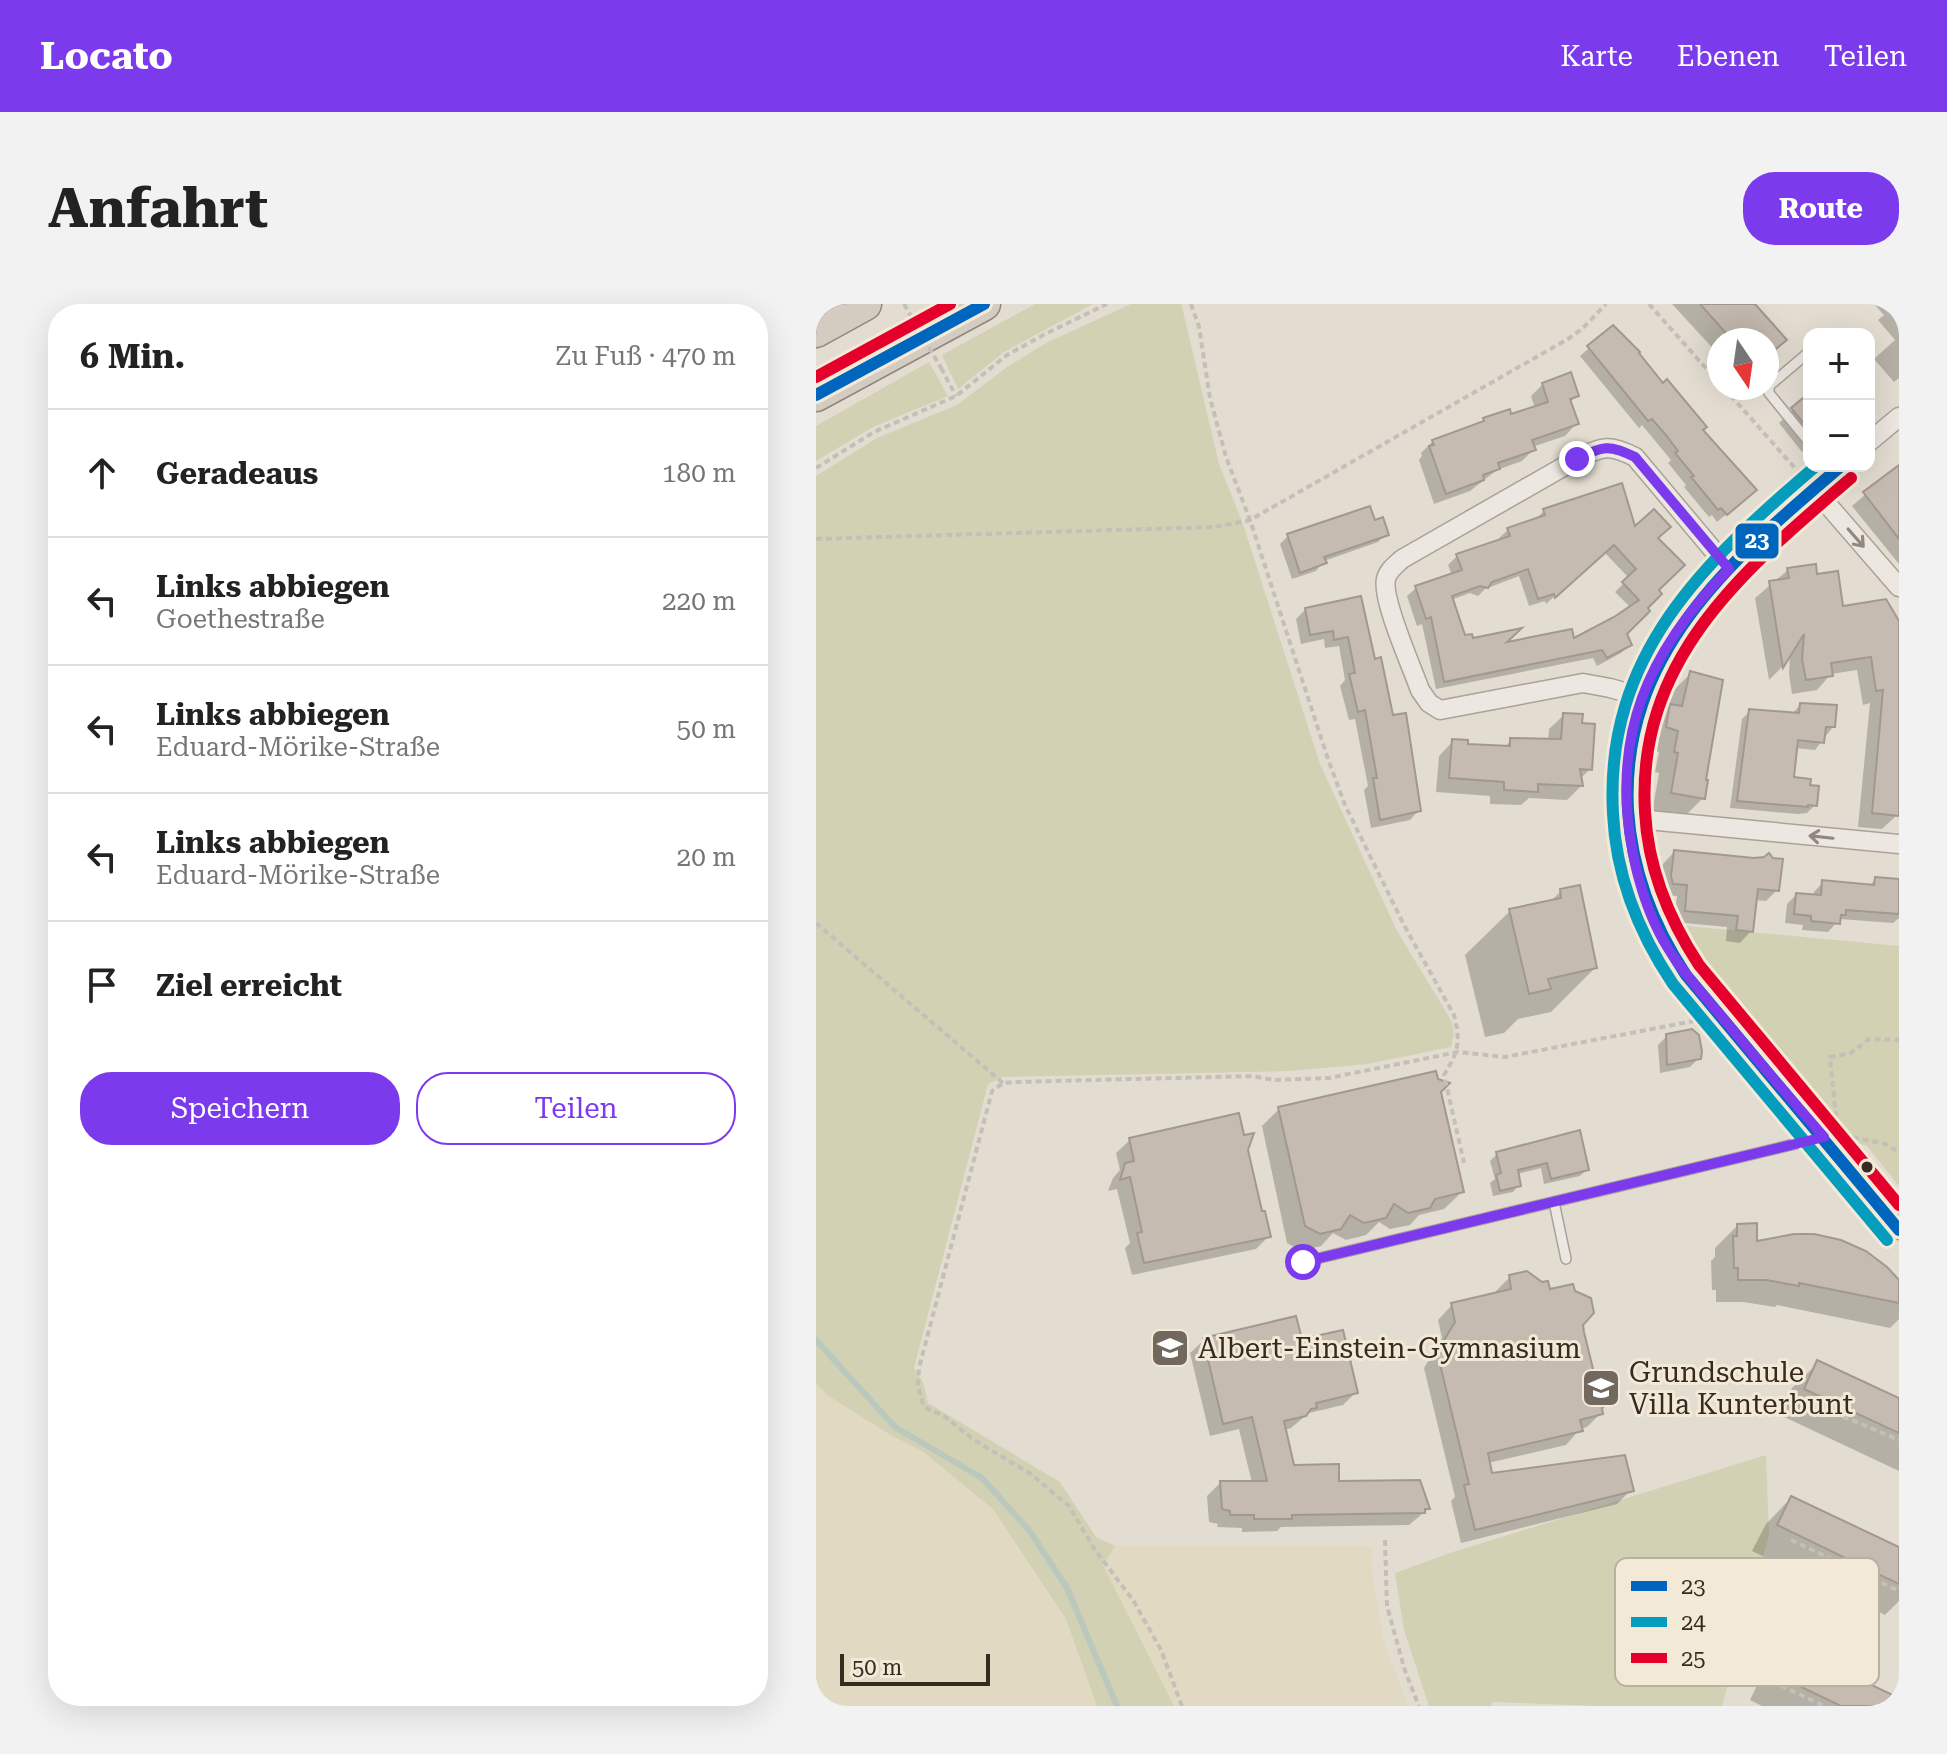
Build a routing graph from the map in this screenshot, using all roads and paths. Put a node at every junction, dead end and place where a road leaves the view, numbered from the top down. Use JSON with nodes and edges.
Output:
{"nodes":[{"id":1,"x":865,"y":304,"type":"edge"},
{"id":2,"x":904,"y":304,"type":"edge"},
{"id":3,"x":984,"y":304,"type":"edge"},
{"id":4,"x":1107,"y":304,"type":"edge"},
{"id":5,"x":1191,"y":304,"type":"edge"},
{"id":6,"x":1606,"y":304,"type":"edge"},
{"id":7,"x":1649,"y":304,"type":"edge"},
{"id":8,"x":1884,"y":304,"type":"edge"},
{"id":9,"x":1899,"y":321,"type":"edge"},
{"id":10,"x":816,"y":331,"type":"edge"},
{"id":11,"x":1803,"y":357,"type":"edge"},
{"id":12,"x":1707,"y":369,"type":"edge"},
{"id":13,"x":816,"y":395,"type":"edge"},
{"id":14,"x":956,"y":396,"type":"junction"},
{"id":15,"x":1735,"y":400,"type":"edge"},
{"id":16,"x":1899,"y":417,"type":"edge"},
{"id":17,"x":1803,"y":435,"type":"edge"},
{"id":18,"x":1875,"y":437,"type":"edge"},
{"id":19,"x":816,"y":468,"type":"edge"},
{"id":20,"x":1830,"y":472,"type":"edge"},
{"id":21,"x":1814,"y":489,"type":"junction"},
{"id":22,"x":1250,"y":520,"type":"junction"},
{"id":23,"x":816,"y":539,"type":"edge"},
{"id":24,"x":1729,"y":569,"type":"junction"},
{"id":25,"x":1899,"y":587,"type":"edge"},
{"id":26,"x":1642,"y":697,"type":"junction"},
{"id":27,"x":1627,"y":818,"type":"junction"},
{"id":28,"x":1899,"y":844,"type":"edge"},
{"id":29,"x":816,"y":923,"type":"edge"},
{"id":30,"x":1721,"y":1016,"type":"junction"},
{"id":31,"x":1899,"y":1040,"type":"edge"},
{"id":32,"x":1458,"y":1052,"type":"junction"},
{"id":33,"x":1003,"y":1083,"type":"junction"},
{"id":34,"x":1824,"y":1137,"type":"junction"},
{"id":35,"x":1899,"y":1152,"type":"edge"},
{"id":36,"x":1464,"y":1163,"type":"dead end"},
{"id":37,"x":1554,"y":1202,"type":"junction"},
{"id":38,"x":1899,"y":1230,"type":"edge"},
{"id":39,"x":1566,"y":1259,"type":"dead end"},
{"id":40,"x":1303,"y":1262,"type":"dead end"},
{"id":41,"x":1806,"y":1401,"type":"dead end"},
{"id":42,"x":1899,"y":1440,"type":"edge"},
{"id":43,"x":1385,"y":1540,"type":"dead end"},
{"id":44,"x":1791,"y":1540,"type":"dead end"},
{"id":45,"x":1829,"y":1558,"type":"edge"},
{"id":46,"x":1879,"y":1582,"type":"edge"},
{"id":47,"x":1899,"y":1591,"type":"edge"},
{"id":48,"x":1782,"y":1686,"type":"edge"},
{"id":49,"x":1182,"y":1706,"type":"edge"},
{"id":50,"x":1419,"y":1706,"type":"edge"},
{"id":51,"x":1824,"y":1706,"type":"edge"}],
"edges":[{"from":1,"to":10,"type":"highway"},
{"from":2,"to":14,"type":"path","bridge":true},
{"from":3,"to":13,"type":"highway"},
{"from":4,"to":14,"type":"path"},
{"from":5,"to":22,"type":"path"},
{"from":6,"to":22,"type":"path"},
{"from":7,"to":12,"type":"path"},
{"from":8,"to":9,"type":"path"},
{"from":11,"to":17,"type":"lane"},
{"from":14,"to":19,"type":"path"},
{"from":15,"to":21,"type":"path"},
{"from":16,"to":18,"type":"street"},
{"from":20,"to":21,"type":"street"},
{"from":21,"to":24,"type":"street"},
{"from":21,"to":25,"type":"street","one_way":true},
{"from":22,"to":23,"type":"path"},
{"from":22,"to":32,"type":"path"},
{"from":24,"to":26,"type":"street"},
{"from":24,"to":26,"type":"street"},
{"from":26,"to":27,"type":"street"},
{"from":28,"to":27,"type":"street","one_way":true},
{"from":27,"to":30,"type":"street"},
{"from":29,"to":33,"type":"path"},
{"from":30,"to":32,"type":"path"},
{"from":30,"to":34,"type":"street"},
{"from":31,"to":35,"type":"path"},
{"from":32,"to":33,"type":"path"},
{"from":32,"to":36,"type":"path"},
{"from":33,"to":49,"type":"path"},
{"from":34,"to":37,"type":"lane"},
{"from":34,"to":38,"type":"street"},
{"from":37,"to":39,"type":"lane"},
{"from":37,"to":40,"type":"lane"},
{"from":41,"to":42,"type":"path"},
{"from":43,"to":50,"type":"path"},
{"from":44,"to":45,"type":"path"},
{"from":46,"to":47,"type":"path"},
{"from":48,"to":51,"type":"path"}]}
